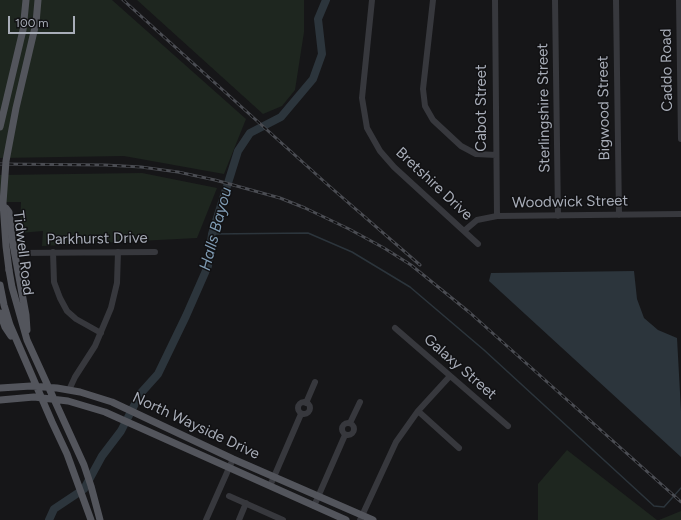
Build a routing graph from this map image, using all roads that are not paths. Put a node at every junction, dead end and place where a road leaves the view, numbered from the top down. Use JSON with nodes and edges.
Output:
{"nodes":[{"id":1,"x":26,"y":0,"type":"edge"},
{"id":2,"x":38,"y":0,"type":"edge"},
{"id":3,"x":372,"y":0,"type":"edge"},
{"id":4,"x":433,"y":0,"type":"edge"},
{"id":5,"x":495,"y":0,"type":"edge"},
{"id":6,"x":555,"y":0,"type":"edge"},
{"id":7,"x":616,"y":0,"type":"edge"},
{"id":8,"x":679,"y":0,"type":"edge"},
{"id":9,"x":0,"y":127,"type":"edge"},
{"id":10,"x":681,"y":139,"type":"edge"},
{"id":11,"x":496,"y":156,"type":"junction"},
{"id":12,"x":0,"y":206,"type":"edge"},
{"id":13,"x":681,"y":214,"type":"edge"},
{"id":14,"x":619,"y":215,"type":"junction"},
{"id":15,"x":497,"y":216,"type":"junction"},
{"id":16,"x":558,"y":216,"type":"junction"},
{"id":17,"x":464,"y":231,"type":"junction"},
{"id":18,"x":478,"y":244,"type":"dead end"},
{"id":19,"x":53,"y":252,"type":"junction"},
{"id":20,"x":118,"y":252,"type":"junction"},
{"id":21,"x":156,"y":252,"type":"dead end"},
{"id":22,"x":15,"y":253,"type":"junction"},
{"id":23,"x":0,"y":285,"type":"edge"},
{"id":24,"x":0,"y":313,"type":"edge"},
{"id":25,"x":395,"y":328,"type":"dead end"},
{"id":26,"x":102,"y":333,"type":"junction"},
{"id":27,"x":27,"y":340,"type":"junction"},
{"id":28,"x":17,"y":344,"type":"junction"},
{"id":29,"x":450,"y":376,"type":"junction"},
{"id":30,"x":315,"y":382,"type":"dead end"},
{"id":31,"x":37,"y":386,"type":"junction"},
{"id":32,"x":49,"y":387,"type":"junction"},
{"id":33,"x":0,"y":388,"type":"edge"},
{"id":34,"x":69,"y":390,"type":"junction"},
{"id":35,"x":42,"y":398,"type":"junction"},
{"id":36,"x":0,"y":400,"type":"edge"},
{"id":37,"x":54,"y":400,"type":"junction"},
{"id":38,"x":360,"y":402,"type":"dead end"},
{"id":39,"x":418,"y":411,"type":"junction"},
{"id":40,"x":508,"y":426,"type":"dead end"},
{"id":41,"x":459,"y":448,"type":"dead end"},
{"id":42,"x":233,"y":459,"type":"junction"},
{"id":43,"x":229,"y":468,"type":"junction"},
{"id":44,"x":274,"y":476,"type":"junction"},
{"id":45,"x":270,"y":486,"type":"junction"},
{"id":46,"x":229,"y":496,"type":"dead end"},
{"id":47,"x":318,"y":496,"type":"junction"},
{"id":48,"x":246,"y":504,"type":"junction"},
{"id":49,"x":314,"y":506,"type":"junction"},
{"id":50,"x":361,"y":518,"type":"edge"},
{"id":51,"x":91,"y":519,"type":"edge"},
{"id":52,"x":100,"y":520,"type":"edge"},
{"id":53,"x":206,"y":520,"type":"edge"},
{"id":54,"x":239,"y":520,"type":"edge"},
{"id":55,"x":283,"y":520,"type":"edge"},
{"id":56,"x":346,"y":520,"type":"edge"},
{"id":57,"x":373,"y":520,"type":"edge"}],
"edges":[{"from":1,"to":9,"type":"main road"},
{"from":2,"to":27,"type":"main road","name":"Tidwell Road","bridge":true},
{"from":3,"to":17,"type":"street","name":"Bretshire Drive"},
{"from":4,"to":11,"type":"street"},
{"from":5,"to":11,"type":"street","name":"Cabot Street"},
{"from":6,"to":16,"type":"street","name":"Sterlingshire Street"},
{"from":7,"to":14,"type":"street","name":"Bigwood Street"},
{"from":8,"to":10,"type":"street","name":"Caddo Road"},
{"from":11,"to":15,"type":"street","name":"Cabot Street"},
{"from":12,"to":22,"type":"main road"},
{"from":13,"to":14,"type":"street","name":"Woodwick Street"},
{"from":14,"to":16,"type":"street","name":"Woodwick Street"},
{"from":15,"to":16,"type":"street","name":"Woodwick Street"},
{"from":15,"to":17,"type":"street","name":"Woodwick Street"},
{"from":17,"to":18,"type":"street","name":"Bretshire Drive"},
{"from":19,"to":20,"type":"street","name":"Parkhurst Drive"},
{"from":19,"to":22,"type":"street","name":"Parkhurst Drive"},
{"from":19,"to":26,"type":"street"},
{"from":20,"to":21,"type":"street","name":"Parkhurst Drive"},
{"from":20,"to":26,"type":"street"},
{"from":22,"to":27,"type":"main road"},
{"from":23,"to":28,"type":"main road","name":"Tidwell Road"},
{"from":24,"to":28,"type":"main road"},
{"from":25,"to":29,"type":"street","name":"Galaxy Street"},
{"from":26,"to":34,"type":"street"},
{"from":27,"to":32,"type":"main road","name":"Tidwell Road"},
{"from":28,"to":31,"type":"main road","name":"Tidwell Road"},
{"from":29,"to":39,"type":"street"},
{"from":29,"to":40,"type":"street","name":"Galaxy Street"},
{"from":30,"to":44,"type":"street"},
{"from":31,"to":32,"type":"main road","name":"North Wayside Drive"},
{"from":31,"to":33,"type":"main road","name":"North Wayside Drive"},
{"from":31,"to":35,"type":"main road","name":"Tidwell Road"},
{"from":32,"to":34,"type":"main road","name":"North Wayside Drive"},
{"from":32,"to":37,"type":"main road","name":"Tidwell Road"},
{"from":34,"to":42,"type":"main road","name":"North Wayside Drive"},
{"from":35,"to":36,"type":"main road","name":"North Wayside Drive"},
{"from":35,"to":37,"type":"main road","name":"North Wayside Drive"},
{"from":35,"to":51,"type":"main road","name":"Tidwell Road"},
{"from":37,"to":43,"type":"main road","name":"North Wayside Drive"},
{"from":37,"to":52,"type":"main road","name":"Tidwell Road"},
{"from":38,"to":47,"type":"street"},
{"from":39,"to":41,"type":"street"},
{"from":39,"to":50,"type":"street"},
{"from":42,"to":43,"type":"street"},
{"from":42,"to":44,"type":"main road","name":"North Wayside Drive"},
{"from":43,"to":45,"type":"main road","name":"North Wayside Drive"},
{"from":43,"to":53,"type":"street"},
{"from":44,"to":45,"type":"street"},
{"from":44,"to":47,"type":"main road","name":"North Wayside Drive"},
{"from":45,"to":49,"type":"main road","name":"North Wayside Drive"},
{"from":46,"to":48,"type":"street"},
{"from":47,"to":49,"type":"street"},
{"from":47,"to":50,"type":"main road","name":"North Wayside Drive"},
{"from":48,"to":54,"type":"street"},
{"from":48,"to":55,"type":"street"},
{"from":49,"to":56,"type":"main road","name":"North Wayside Drive"},
{"from":50,"to":57,"type":"main road","name":"North Wayside Drive"}]}
